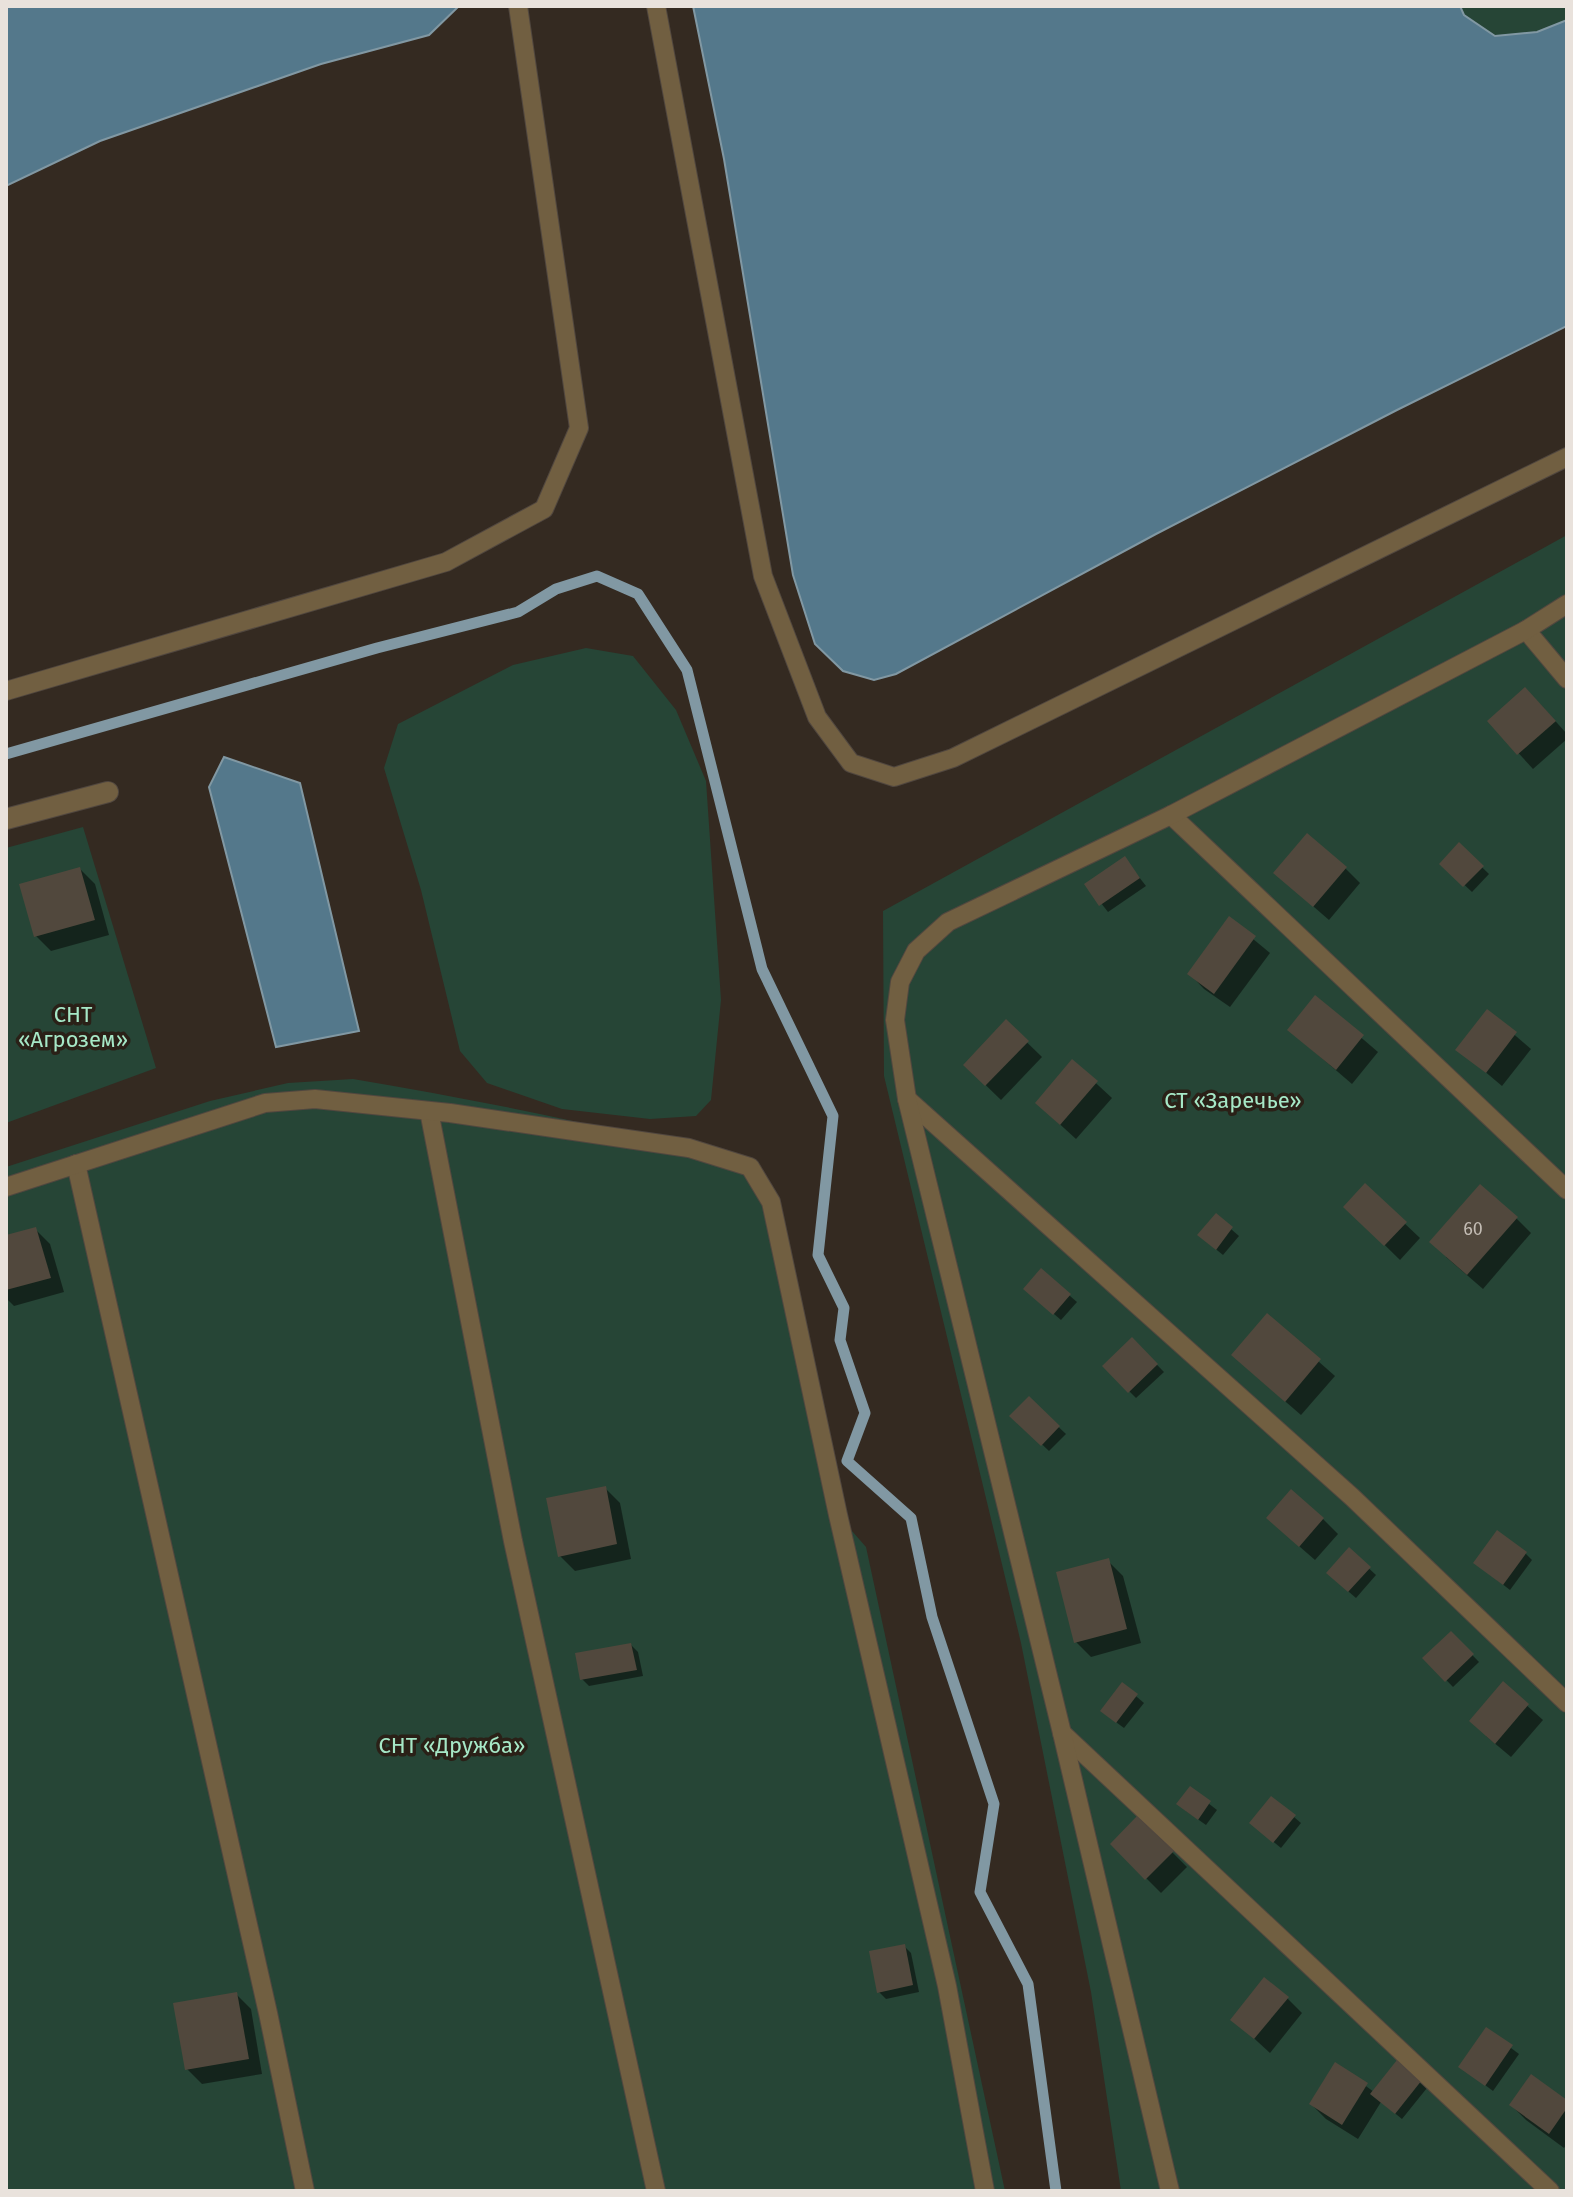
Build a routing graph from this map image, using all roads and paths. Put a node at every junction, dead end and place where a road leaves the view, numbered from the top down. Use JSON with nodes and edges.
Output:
{"nodes":[{"id":1,"x":518,"y":6,"type":"edge"},
{"id":2,"x":656,"y":6,"type":"edge"},
{"id":3,"x":1567,"y":457,"type":"edge"},
{"id":4,"x":1567,"y":604,"type":"edge"},
{"id":5,"x":1526,"y":630,"type":"junction"},
{"id":6,"x":1567,"y":679,"type":"edge"},
{"id":7,"x":6,"y":691,"type":"edge"},
{"id":8,"x":108,"y":792,"type":"dead end"},
{"id":9,"x":1171,"y":815,"type":"junction"},
{"id":10,"x":6,"y":819,"type":"edge"},
{"id":11,"x":907,"y":1099,"type":"junction"},
{"id":12,"x":429,"y":1111,"type":"junction"},
{"id":13,"x":76,"y":1164,"type":"junction"},
{"id":14,"x":6,"y":1187,"type":"edge"},
{"id":15,"x":1567,"y":1190,"type":"edge"},
{"id":16,"x":1567,"y":1703,"type":"edge"},
{"id":17,"x":1062,"y":1733,"type":"junction"},
{"id":18,"x":305,"y":2191,"type":"edge"},
{"id":19,"x":656,"y":2191,"type":"edge"},
{"id":20,"x":985,"y":2191,"type":"edge"},
{"id":21,"x":1170,"y":2191,"type":"edge"},
{"id":22,"x":1550,"y":2191,"type":"edge"}],
"edges":[{"from":1,"to":7,"type":"lane"},
{"from":2,"to":3,"type":"lane"},
{"from":4,"to":5,"type":"lane"},
{"from":5,"to":6,"type":"lane"},
{"from":5,"to":9,"type":"lane"},
{"from":8,"to":10,"type":"street"},
{"from":9,"to":11,"type":"lane"},
{"from":9,"to":15,"type":"lane"},
{"from":11,"to":16,"type":"lane"},
{"from":11,"to":17,"type":"lane"},
{"from":12,"to":13,"type":"lane"},
{"from":12,"to":19,"type":"lane"},
{"from":12,"to":20,"type":"lane"},
{"from":13,"to":14,"type":"lane"},
{"from":13,"to":18,"type":"lane"},
{"from":17,"to":21,"type":"lane"},
{"from":17,"to":22,"type":"lane"}]}
